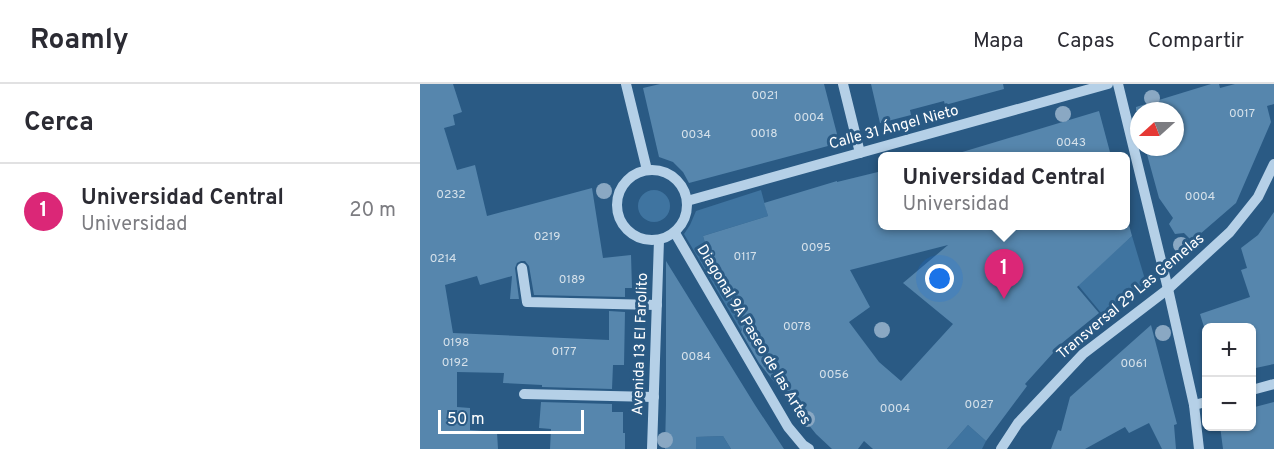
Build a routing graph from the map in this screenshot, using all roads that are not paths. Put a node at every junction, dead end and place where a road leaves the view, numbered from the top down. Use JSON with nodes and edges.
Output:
{"nodes":[{"id":1,"x":626,"y":84,"type":"edge"},
{"id":2,"x":843,"y":84,"type":"edge"},
{"id":3,"x":1108,"y":84,"type":"edge"},
{"id":4,"x":1118,"y":84,"type":"edge"},
{"id":5,"x":860,"y":153,"type":"junction"},
{"id":6,"x":1274,"y":164,"type":"edge"},
{"id":7,"x":647,"y":170,"type":"junction"},
{"id":8,"x":687,"y":201,"type":"junction"},
{"id":9,"x":675,"y":232,"type":"junction"},
{"id":10,"x":659,"y":240,"type":"junction"},
{"id":11,"x":522,"y":268,"type":"dead end"},
{"id":12,"x":1168,"y":289,"type":"junction"},
{"id":13,"x":657,"y":305,"type":"junction"},
{"id":14,"x":1274,"y":384,"type":"edge"},
{"id":15,"x":1256,"y":389,"type":"edge"},
{"id":16,"x":524,"y":394,"type":"dead end"},
{"id":17,"x":654,"y":397,"type":"junction"},
{"id":18,"x":1202,"y":403,"type":"edge"},
{"id":19,"x":1194,"y":405,"type":"junction"},
{"id":20,"x":652,"y":449,"type":"edge"},
{"id":21,"x":809,"y":449,"type":"edge"},
{"id":22,"x":1001,"y":449,"type":"edge"},
{"id":23,"x":1198,"y":449,"type":"edge"}],
"edges":[{"from":1,"to":7,"type":"street"},
{"from":2,"to":5,"type":"street"},
{"from":3,"to":5,"type":"street","name":"Calle 31 Ángel Nieto"},
{"from":4,"to":12,"type":"street"},
{"from":5,"to":8,"type":"street","name":"Calle 31 Ángel Nieto"},
{"from":6,"to":12,"type":"street","name":"Transversal 29 Las Gemelas"},
{"from":7,"to":8,"type":"street"},
{"from":7,"to":10,"type":"street"},
{"from":8,"to":9,"type":"street"},
{"from":9,"to":10,"type":"street"},
{"from":9,"to":21,"type":"street","name":"Diagonal 9A Paseo de las Artes"},
{"from":10,"to":13,"type":"street","name":"Avenida 13 El Farolito"},
{"from":11,"to":13,"type":"street"},
{"from":12,"to":19,"type":"street"},
{"from":12,"to":22,"type":"street","name":"Transversal 29 Las Gemelas"},
{"from":13,"to":17,"type":"street","name":"Avenida 13 El Farolito"},
{"from":14,"to":15,"type":"street"},
{"from":16,"to":17,"type":"street"},
{"from":17,"to":20,"type":"street","name":"Avenida 13 El Farolito"},
{"from":18,"to":19,"type":"street"},
{"from":19,"to":23,"type":"street"}]}
